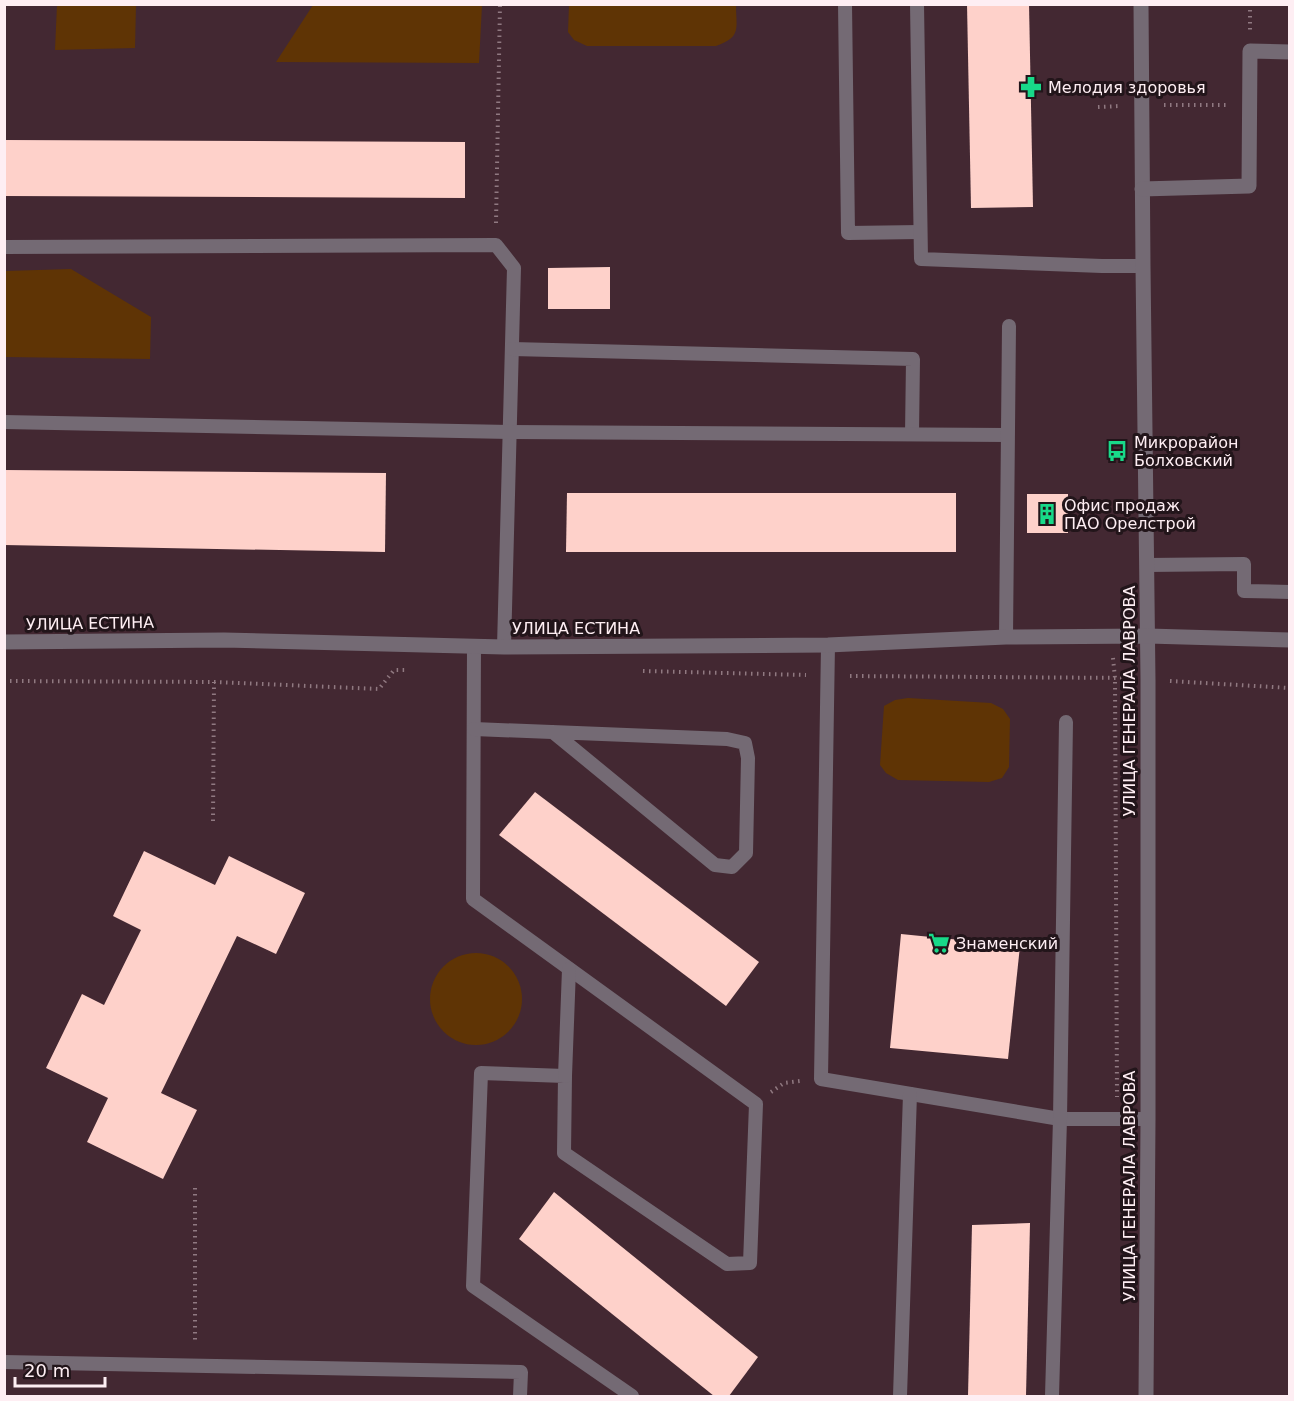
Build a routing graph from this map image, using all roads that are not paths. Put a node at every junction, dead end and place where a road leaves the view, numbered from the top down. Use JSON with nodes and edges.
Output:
{"nodes":[{"id":1,"x":845,"y":4,"type":"edge"},
{"id":2,"x":916,"y":4,"type":"edge"},
{"id":3,"x":1141,"y":4,"type":"edge"},
{"id":4,"x":1290,"y":52,"type":"edge"},
{"id":5,"x":1143,"y":189,"type":"junction"},
{"id":6,"x":920,"y":232,"type":"junction"},
{"id":7,"x":4,"y":247,"type":"edge"},
{"id":8,"x":1143,"y":266,"type":"junction"},
{"id":9,"x":1009,"y":326,"type":"dead end"},
{"id":10,"x":512,"y":349,"type":"junction"},
{"id":11,"x":4,"y":422,"type":"edge"},
{"id":12,"x":510,"y":432,"type":"junction"},
{"id":13,"x":912,"y":434,"type":"junction"},
{"id":14,"x":1007,"y":435,"type":"junction"},
{"id":15,"x":1147,"y":565,"type":"junction"},
{"id":16,"x":1290,"y":592,"type":"edge"},
{"id":17,"x":1148,"y":636,"type":"junction"},
{"id":18,"x":1006,"y":637,"type":"junction"},
{"id":19,"x":1290,"y":640,"type":"edge"},
{"id":20,"x":4,"y":642,"type":"edge"},
{"id":21,"x":828,"y":645,"type":"junction"},
{"id":22,"x":474,"y":646,"type":"junction"},
{"id":23,"x":504,"y":647,"type":"junction"},
{"id":24,"x":1066,"y":722,"type":"dead end"},
{"id":25,"x":474,"y":729,"type":"junction"},
{"id":26,"x":553,"y":732,"type":"junction"},
{"id":27,"x":569,"y":969,"type":"junction"},
{"id":28,"x":565,"y":1076,"type":"junction"},
{"id":29,"x":910,"y":1094,"type":"junction"},
{"id":30,"x":1060,"y":1119,"type":"junction"},
{"id":31,"x":1148,"y":1119,"type":"junction"},
{"id":32,"x":4,"y":1362,"type":"edge"},
{"id":33,"x":520,"y":1396,"type":"edge"},
{"id":34,"x":632,"y":1396,"type":"edge"},
{"id":35,"x":900,"y":1396,"type":"edge"},
{"id":36,"x":1052,"y":1396,"type":"edge"},
{"id":37,"x":1146,"y":1396,"type":"edge"}],
"edges":[{"from":1,"to":6,"type":"lane"},
{"from":2,"to":6,"type":"lane"},
{"from":3,"to":5,"type":"street","name":"УЛИЦА ГЕНЕРАЛА ЛАВРОВА"},
{"from":4,"to":5,"type":"street"},
{"from":5,"to":8,"type":"street","name":"УЛИЦА ГЕНЕРАЛА ЛАВРОВА"},
{"from":6,"to":8,"type":"lane"},
{"from":7,"to":10,"type":"lane"},
{"from":8,"to":15,"type":"street","name":"УЛИЦА ГЕНЕРАЛА ЛАВРОВА"},
{"from":9,"to":14,"type":"lane"},
{"from":10,"to":12,"type":"lane"},
{"from":10,"to":13,"type":"lane"},
{"from":11,"to":12,"type":"lane"},
{"from":12,"to":13,"type":"lane"},
{"from":12,"to":23,"type":"lane"},
{"from":13,"to":14,"type":"lane"},
{"from":14,"to":18,"type":"lane"},
{"from":15,"to":16,"type":"lane"},
{"from":15,"to":17,"type":"street","name":"УЛИЦА ГЕНЕРАЛА ЛАВРОВА"},
{"from":17,"to":18,"type":"street","name":"УЛИЦА ЕСТИНА"},
{"from":17,"to":19,"type":"street","name":"УЛИЦА ЕСТИНА"},
{"from":17,"to":31,"type":"street","name":"УЛИЦА ГЕНЕРАЛА ЛАВРОВА"},
{"from":18,"to":21,"type":"street","name":"УЛИЦА ЕСТИНА"},
{"from":20,"to":22,"type":"street","name":"УЛИЦА ЕСТИНА"},
{"from":21,"to":23,"type":"street","name":"УЛИЦА ЕСТИНА"},
{"from":21,"to":29,"type":"lane"},
{"from":22,"to":23,"type":"street","name":"УЛИЦА ЕСТИНА"},
{"from":22,"to":25,"type":"lane"},
{"from":24,"to":30,"type":"lane"},
{"from":25,"to":26,"type":"lane"},
{"from":25,"to":27,"type":"lane"},
{"from":26,"to":26,"type":"lane"},
{"from":27,"to":28,"type":"lane"},
{"from":27,"to":28,"type":"lane"},
{"from":28,"to":34,"type":"lane"},
{"from":29,"to":30,"type":"lane"},
{"from":29,"to":35,"type":"lane"},
{"from":30,"to":31,"type":"lane"},
{"from":30,"to":36,"type":"lane"},
{"from":31,"to":37,"type":"street","name":"УЛИЦА ГЕНЕРАЛА ЛАВРОВА"},
{"from":32,"to":33,"type":"lane"}]}
